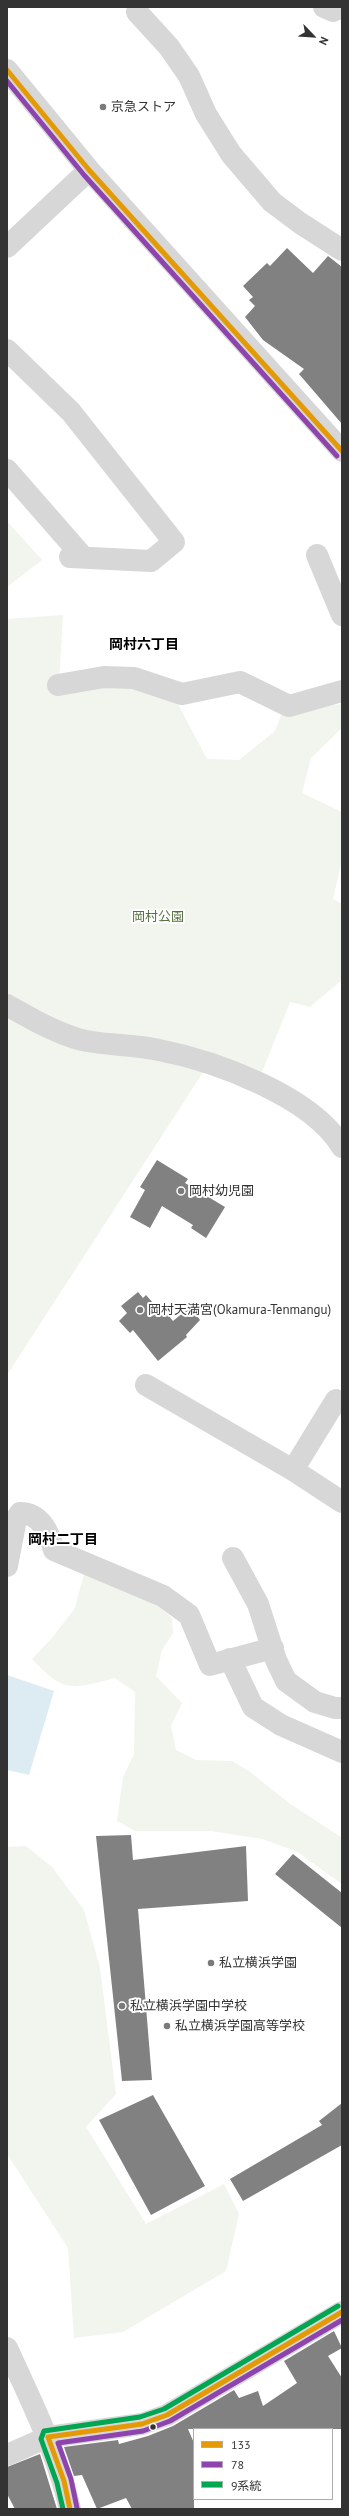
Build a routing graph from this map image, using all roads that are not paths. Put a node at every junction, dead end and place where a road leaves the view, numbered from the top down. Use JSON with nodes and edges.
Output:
{"nodes":[{"id":1,"x":324,"y":7,"type":"edge"},
{"id":2,"x":342,"y":7,"type":"edge"},
{"id":3,"x":137,"y":12,"type":"dead end"},
{"id":4,"x":7,"y":70,"type":"edge"},
{"id":5,"x":89,"y":170,"type":"junction"},
{"id":6,"x":7,"y":247,"type":"edge"},
{"id":7,"x":342,"y":250,"type":"edge"},
{"id":8,"x":7,"y":350,"type":"edge"},
{"id":9,"x":342,"y":451,"type":"edge"},
{"id":10,"x":7,"y":470,"type":"edge"},
{"id":11,"x":317,"y":555,"type":"dead end"},
{"id":12,"x":342,"y":614,"type":"edge"},
{"id":13,"x":58,"y":685,"type":"dead end"},
{"id":14,"x":342,"y":691,"type":"edge"},
{"id":15,"x":7,"y":1004,"type":"edge"},
{"id":16,"x":342,"y":1147,"type":"edge"},
{"id":17,"x":146,"y":1385,"type":"dead end"},
{"id":18,"x":342,"y":1403,"type":"edge"},
{"id":19,"x":293,"y":1470,"type":"junction"},
{"id":20,"x":342,"y":1502,"type":"edge"},
{"id":21,"x":233,"y":1558,"type":"dead end"},
{"id":22,"x":7,"y":1566,"type":"edge"},
{"id":23,"x":272,"y":1648,"type":"junction"},
{"id":24,"x":230,"y":1659,"type":"junction"},
{"id":25,"x":342,"y":1708,"type":"edge"},
{"id":26,"x":342,"y":1752,"type":"edge"},
{"id":27,"x":342,"y":2312,"type":"edge"},
{"id":28,"x":7,"y":2348,"type":"edge"},
{"id":29,"x":48,"y":2437,"type":"junction"},
{"id":30,"x":7,"y":2455,"type":"edge"},
{"id":31,"x":70,"y":2509,"type":"edge"}],
"edges":[{"from":1,"to":2,"type":"street"},
{"from":3,"to":7,"type":"street"},
{"from":4,"to":5,"type":"street"},
{"from":5,"to":6,"type":"street"},
{"from":5,"to":9,"type":"street"},
{"from":8,"to":10,"type":"street"},
{"from":11,"to":12,"type":"street"},
{"from":13,"to":14,"type":"street"},
{"from":15,"to":16,"type":"street"},
{"from":17,"to":19,"type":"street"},
{"from":18,"to":19,"type":"street"},
{"from":19,"to":20,"type":"street"},
{"from":21,"to":23,"type":"street"},
{"from":22,"to":24,"type":"street"},
{"from":23,"to":24,"type":"street"},
{"from":23,"to":25,"type":"street"},
{"from":24,"to":26,"type":"street"},
{"from":27,"to":29,"type":"street"},
{"from":28,"to":29,"type":"street"},
{"from":29,"to":30,"type":"street"},
{"from":29,"to":31,"type":"street"}]}
